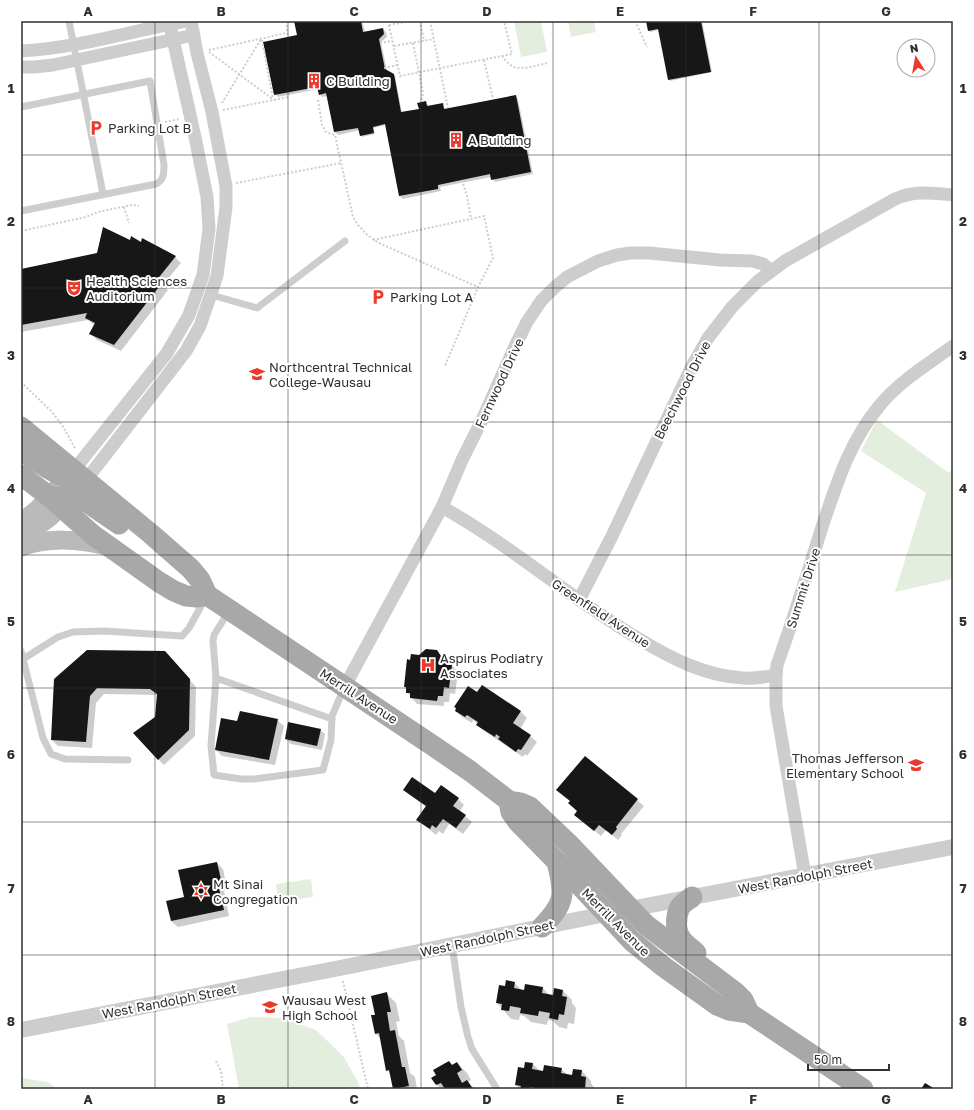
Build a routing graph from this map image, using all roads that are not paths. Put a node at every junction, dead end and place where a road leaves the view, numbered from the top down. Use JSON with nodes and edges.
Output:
{"nodes":[{"id":1,"x":69,"y":21,"type":"edge"},
{"id":2,"x":186,"y":21,"type":"edge"},
{"id":3,"x":191,"y":21,"type":"edge"},
{"id":4,"x":169,"y":22,"type":"edge"},
{"id":5,"x":194,"y":35,"type":"junction"},
{"id":6,"x":173,"y":39,"type":"junction"},
{"id":7,"x":74,"y":44,"type":"junction"},
{"id":8,"x":21,"y":51,"type":"edge"},
{"id":9,"x":77,"y":60,"type":"junction"},
{"id":10,"x":21,"y":68,"type":"edge"},
{"id":11,"x":84,"y":94,"type":"junction"},
{"id":12,"x":21,"y":107,"type":"edge"},
{"id":13,"x":103,"y":194,"type":"junction"},
{"id":14,"x":953,"y":195,"type":"edge"},
{"id":15,"x":21,"y":211,"type":"edge"},
{"id":16,"x":345,"y":241,"type":"dead end"},
{"id":17,"x":771,"y":271,"type":"junction"},
{"id":18,"x":198,"y":291,"type":"junction"},
{"id":19,"x":211,"y":295,"type":"junction"},
{"id":20,"x":953,"y":346,"type":"edge"},
{"id":21,"x":21,"y":427,"type":"edge"},
{"id":22,"x":21,"y":450,"type":"edge"},
{"id":23,"x":21,"y":475,"type":"edge"},
{"id":24,"x":68,"y":488,"type":"junction"},
{"id":25,"x":442,"y":507,"type":"junction"},
{"id":26,"x":21,"y":523,"type":"edge"},
{"id":27,"x":21,"y":538,"type":"edge"},
{"id":28,"x":107,"y":546,"type":"junction"},
{"id":29,"x":21,"y":547,"type":"edge"},
{"id":30,"x":208,"y":596,"type":"junction"},
{"id":31,"x":579,"y":600,"type":"junction"},
{"id":32,"x":229,"y":611,"type":"junction"},
{"id":33,"x":21,"y":651,"type":"edge"},
{"id":34,"x":23,"y":659,"type":"junction"},
{"id":35,"x":776,"y":675,"type":"junction"},
{"id":36,"x":216,"y":678,"type":"junction"},
{"id":37,"x":345,"y":686,"type":"junction"},
{"id":38,"x":332,"y":719,"type":"junction"},
{"id":39,"x":128,"y":760,"type":"dead end"},
{"id":40,"x":509,"y":801,"type":"junction"},
{"id":41,"x":953,"y":847,"type":"edge"},
{"id":42,"x":557,"y":862,"type":"junction"},
{"id":43,"x":805,"y":876,"type":"junction"},
{"id":44,"x":692,"y":897,"type":"junction"},
{"id":45,"x":630,"y":909,"type":"junction"},
{"id":46,"x":606,"y":914,"type":"junction"},
{"id":47,"x":542,"y":927,"type":"junction"},
{"id":48,"x":452,"y":945,"type":"junction"},
{"id":49,"x":715,"y":977,"type":"junction"},
{"id":50,"x":749,"y":1013,"type":"junction"},
{"id":51,"x":21,"y":1030,"type":"edge"},
{"id":52,"x":497,"y":1089,"type":"edge"},
{"id":53,"x":863,"y":1089,"type":"edge"}],
"edges":[{"from":1,"to":7,"type":"lane"},
{"from":2,"to":4,"type":"street"},
{"from":3,"to":5,"type":"street"},
{"from":4,"to":6,"type":"street"},
{"from":4,"to":7,"type":"street"},
{"from":5,"to":6,"type":"street"},
{"from":5,"to":19,"type":"street"},
{"from":6,"to":9,"type":"street"},
{"from":6,"to":18,"type":"street"},
{"from":7,"to":8,"type":"street"},
{"from":7,"to":9,"type":"lane"},
{"from":9,"to":10,"type":"street"},
{"from":9,"to":11,"type":"lane"},
{"from":11,"to":12,"type":"lane"},
{"from":11,"to":13,"type":"lane"},
{"from":11,"to":13,"type":"lane"},
{"from":13,"to":15,"type":"lane"},
{"from":14,"to":17,"type":"street","name":"Beechwood Drive"},
{"from":16,"to":19,"type":"lane"},
{"from":17,"to":25,"type":"street","name":"Fernwood Drive"},
{"from":17,"to":31,"type":"street","name":"Beechwood Drive"},
{"from":18,"to":19,"type":"lane"},
{"from":18,"to":24,"type":"street"},
{"from":19,"to":24,"type":"street"},
{"from":20,"to":35,"type":"street","name":"Summit Drive"},
{"from":21,"to":24,"type":"main road"},
{"from":22,"to":24,"type":"main road"},
{"from":23,"to":24,"type":"main road"},
{"from":24,"to":26,"type":"main road"},
{"from":24,"to":27,"type":"main road"},
{"from":24,"to":28,"type":"main road"},
{"from":24,"to":30,"type":"main road","name":"Merrill Avenue"},
{"from":25,"to":31,"type":"street","name":"Greenfield Avenue"},
{"from":25,"to":37,"type":"street","name":"Fernwood Drive"},
{"from":28,"to":29,"type":"main road"},
{"from":28,"to":30,"type":"main road"},
{"from":30,"to":32,"type":"main road","name":"Merrill Avenue"},
{"from":30,"to":34,"type":"lane"},
{"from":31,"to":35,"type":"street","name":"Greenfield Avenue"},
{"from":32,"to":36,"type":"lane"},
{"from":32,"to":37,"type":"main road","name":"Merrill Avenue"},
{"from":33,"to":34,"type":"lane"},
{"from":34,"to":39,"type":"lane"},
{"from":35,"to":43,"type":"street","name":"Summit Drive"},
{"from":36,"to":38,"type":"lane"},
{"from":36,"to":38,"type":"lane"},
{"from":37,"to":38,"type":"lane"},
{"from":37,"to":40,"type":"main road","name":"Merrill Avenue"},
{"from":40,"to":42,"type":"main road","name":"Merrill Avenue"},
{"from":40,"to":45,"type":"main road","name":"Merrill Avenue"},
{"from":41,"to":43,"type":"street","name":"West Randolph Street"},
{"from":42,"to":46,"type":"main road","name":"Merrill Avenue"},
{"from":42,"to":47,"type":"main road"},
{"from":43,"to":44,"type":"street","name":"West Randolph Street"},
{"from":44,"to":45,"type":"street","name":"West Randolph Street"},
{"from":44,"to":49,"type":"main road"},
{"from":45,"to":46,"type":"street","name":"West Randolph Street"},
{"from":45,"to":49,"type":"main road","name":"Merrill Avenue"},
{"from":46,"to":47,"type":"street","name":"West Randolph Street"},
{"from":46,"to":50,"type":"main road","name":"Merrill Avenue"},
{"from":47,"to":48,"type":"street","name":"West Randolph Street"},
{"from":48,"to":51,"type":"street","name":"West Randolph Street"},
{"from":48,"to":52,"type":"lane"},
{"from":49,"to":50,"type":"main road","name":"Merrill Avenue"},
{"from":50,"to":53,"type":"main road","name":"Merrill Avenue"}]}
